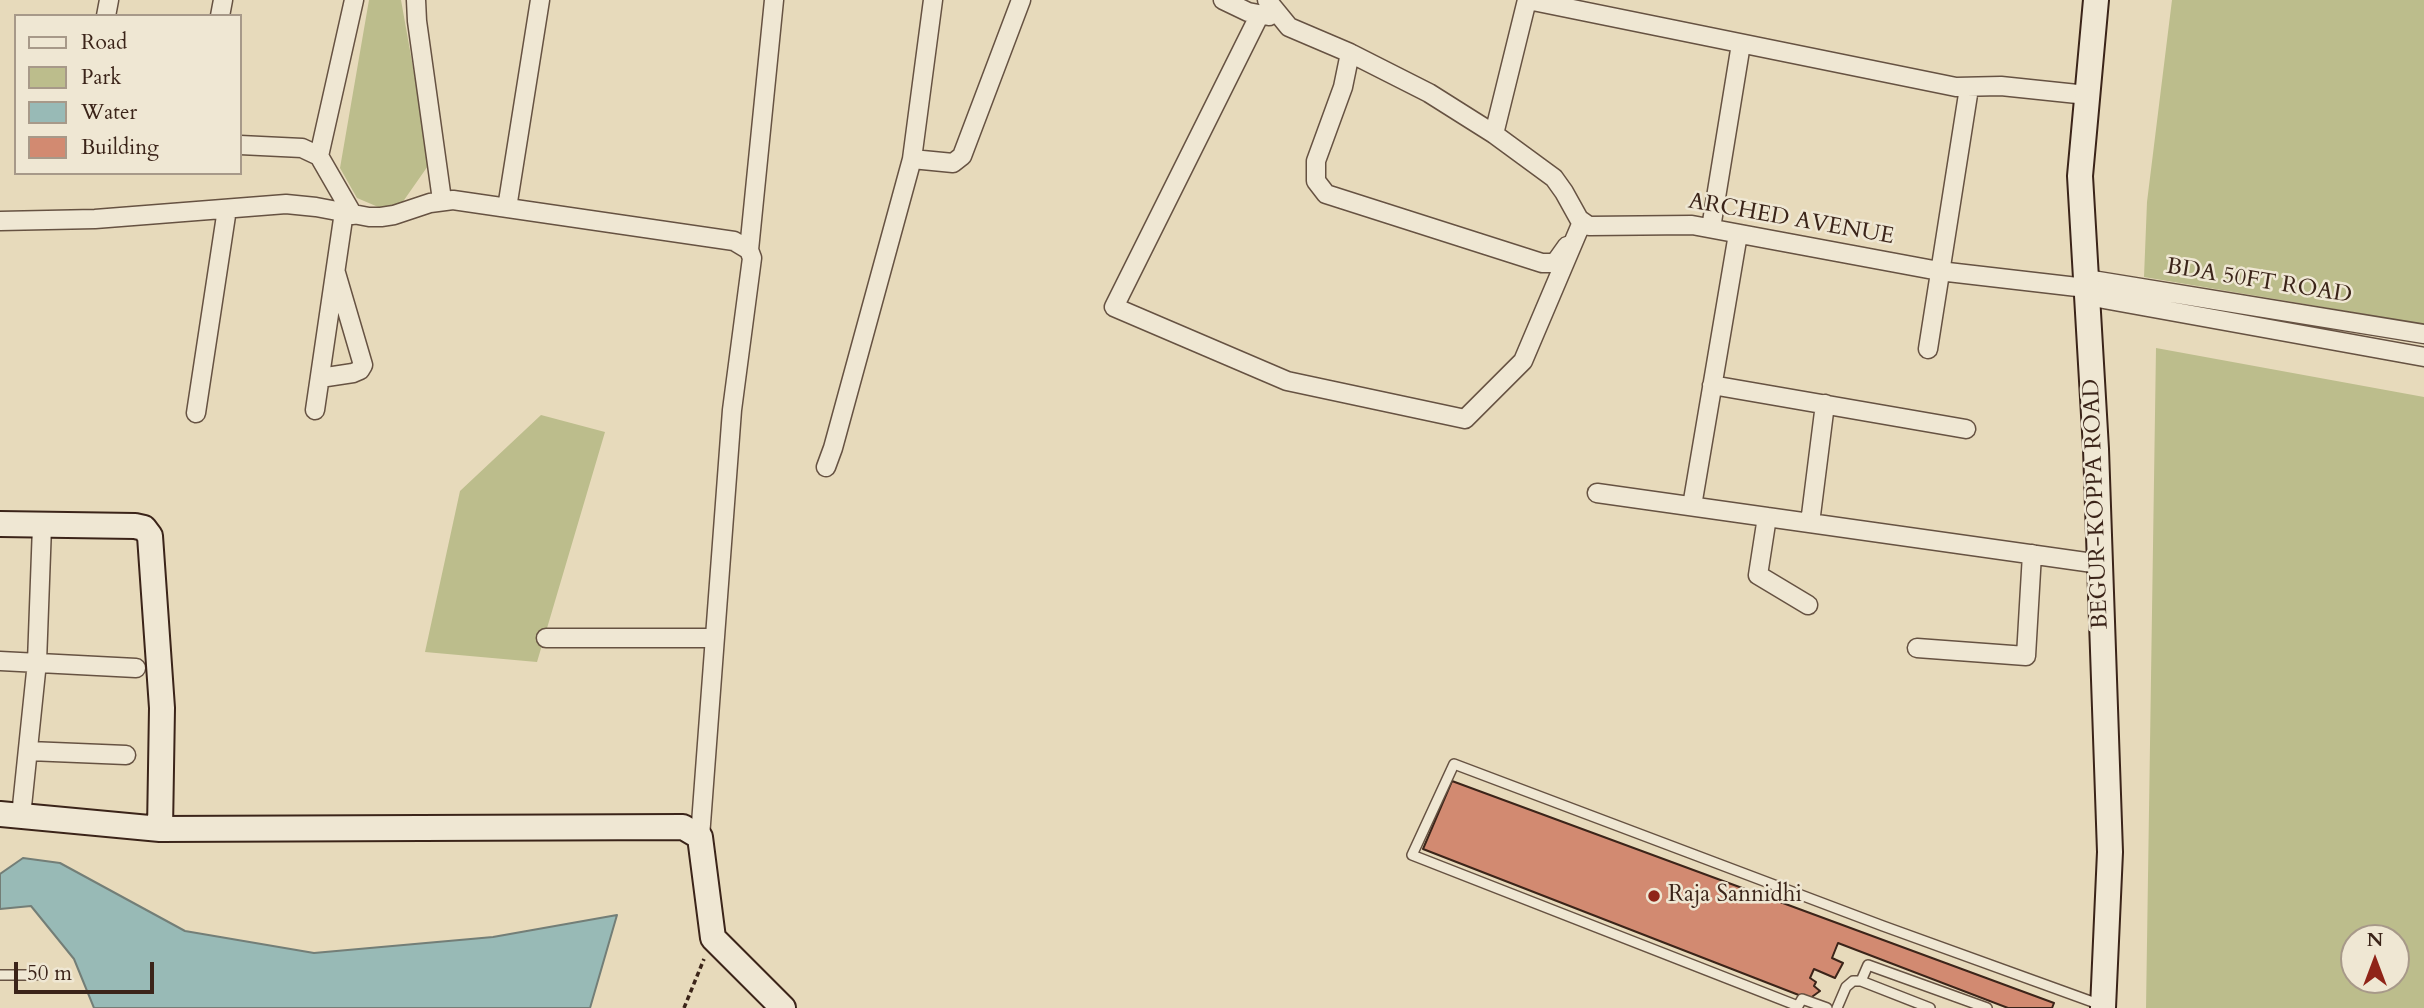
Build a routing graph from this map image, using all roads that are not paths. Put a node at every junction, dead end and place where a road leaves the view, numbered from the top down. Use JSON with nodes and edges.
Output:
{"nodes":[{"id":1,"x":354,"y":0,"type":"edge"},
{"id":2,"x":416,"y":0,"type":"edge"},
{"id":3,"x":540,"y":0,"type":"edge"},
{"id":4,"x":774,"y":0,"type":"edge"},
{"id":5,"x":933,"y":0,"type":"edge"},
{"id":6,"x":1021,"y":0,"type":"edge"},
{"id":7,"x":1223,"y":0,"type":"edge"},
{"id":8,"x":1528,"y":0,"type":"edge"},
{"id":9,"x":2096,"y":0,"type":"edge"},
{"id":10,"x":1263,"y":8,"type":"edge"},
{"id":11,"x":1741,"y":44,"type":"junction"},
{"id":12,"x":1350,"y":52,"type":"junction"},
{"id":13,"x":1969,"y":88,"type":"junction"},
{"id":14,"x":2087,"y":95,"type":"junction"},
{"id":15,"x":1494,"y":134,"type":"junction"},
{"id":16,"x":242,"y":145,"type":"edge"},
{"id":17,"x":319,"y":156,"type":"junction"},
{"id":18,"x":912,"y":159,"type":"junction"},
{"id":19,"x":442,"y":200,"type":"junction"},
{"id":20,"x":507,"y":208,"type":"junction"},
{"id":21,"x":227,"y":209,"type":"junction"},
{"id":22,"x":349,"y":214,"type":"junction"},
{"id":23,"x":0,"y":221,"type":"edge"},
{"id":24,"x":1582,"y":222,"type":"junction"},
{"id":25,"x":1712,"y":228,"type":"junction"},
{"id":26,"x":1738,"y":234,"type":"junction"},
{"id":27,"x":749,"y":250,"type":"junction"},
{"id":28,"x":335,"y":270,"type":"junction"},
{"id":29,"x":1939,"y":271,"type":"junction"},
{"id":30,"x":2086,"y":288,"type":"junction"},
{"id":31,"x":2424,"y":334,"type":"edge"},
{"id":32,"x":1928,"y":349,"type":"dead end"},
{"id":33,"x":2424,"y":357,"type":"edge"},
{"id":34,"x":320,"y":378,"type":"junction"},
{"id":35,"x":1712,"y":384,"type":"junction"},
{"id":36,"x":1825,"y":404,"type":"junction"},
{"id":37,"x":315,"y":410,"type":"dead end"},
{"id":38,"x":196,"y":413,"type":"dead end"},
{"id":39,"x":1966,"y":429,"type":"dead end"},
{"id":40,"x":826,"y":467,"type":"dead end"},
{"id":41,"x":1597,"y":493,"type":"dead end"},
{"id":42,"x":1692,"y":506,"type":"junction"},
{"id":43,"x":1767,"y":517,"type":"junction"},
{"id":44,"x":1810,"y":523,"type":"junction"},
{"id":45,"x":0,"y":524,"type":"edge"},
{"id":46,"x":42,"y":527,"type":"junction"},
{"id":47,"x":2032,"y":554,"type":"junction"},
{"id":48,"x":2100,"y":564,"type":"junction"},
{"id":49,"x":1808,"y":605,"type":"dead end"},
{"id":50,"x":546,"y":638,"type":"dead end"},
{"id":51,"x":715,"y":638,"type":"junction"},
{"id":52,"x":1917,"y":648,"type":"dead end"},
{"id":53,"x":0,"y":661,"type":"edge"},
{"id":54,"x":37,"y":662,"type":"junction"},
{"id":55,"x":136,"y":668,"type":"dead end"},
{"id":56,"x":29,"y":751,"type":"junction"},
{"id":57,"x":125,"y":755,"type":"dead end"},
{"id":58,"x":10,"y":815,"type":"edge"},
{"id":59,"x":160,"y":829,"type":"junction"},
{"id":60,"x":700,"y":837,"type":"junction"},
{"id":61,"x":0,"y":975,"type":"edge"},
{"id":62,"x":36,"y":975,"type":"dead end"},
{"id":63,"x":1861,"y":981,"type":"junction"},
{"id":64,"x":2103,"y":1007,"type":"edge"},
{"id":65,"x":783,"y":1008,"type":"edge"},
{"id":66,"x":1827,"y":1008,"type":"edge"},
{"id":67,"x":1837,"y":1008,"type":"edge"},
{"id":68,"x":1930,"y":1008,"type":"edge"},
{"id":69,"x":1987,"y":1008,"type":"edge"}],
"edges":[{"from":1,"to":17,"type":"street"},
{"from":2,"to":19,"type":"street"},
{"from":3,"to":20,"type":"street"},
{"from":4,"to":27,"type":"street"},
{"from":5,"to":18,"type":"street"},
{"from":6,"to":18,"type":"street"},
{"from":7,"to":10,"type":"street"},
{"from":8,"to":11,"type":"street"},
{"from":8,"to":15,"type":"street"},
{"from":9,"to":14,"type":"street","name":"BEGUR-KOPPA ROAD"},
{"from":10,"to":12,"type":"street"},
{"from":10,"to":24,"type":"street"},
{"from":11,"to":13,"type":"street"},
{"from":11,"to":25,"type":"street"},
{"from":12,"to":15,"type":"street"},
{"from":12,"to":24,"type":"street"},
{"from":13,"to":14,"type":"street"},
{"from":13,"to":29,"type":"street"},
{"from":14,"to":30,"type":"street","name":"BEGUR-KOPPA ROAD"},
{"from":15,"to":24,"type":"street"},
{"from":16,"to":17,"type":"street"},
{"from":17,"to":22,"type":"street"},
{"from":18,"to":40,"type":"street"},
{"from":19,"to":20,"type":"street"},
{"from":19,"to":22,"type":"street"},
{"from":20,"to":27,"type":"street"},
{"from":21,"to":22,"type":"street"},
{"from":21,"to":23,"type":"street"},
{"from":21,"to":38,"type":"street"},
{"from":22,"to":28,"type":"street"},
{"from":24,"to":25,"type":"street","name":"ARCHED AVENUE"},
{"from":25,"to":26,"type":"street","name":"ARCHED AVENUE"},
{"from":26,"to":29,"type":"street","name":"ARCHED AVENUE"},
{"from":26,"to":35,"type":"street"},
{"from":27,"to":51,"type":"street"},
{"from":28,"to":34,"type":"street"},
{"from":28,"to":34,"type":"street"},
{"from":29,"to":30,"type":"street","name":"ARCHED AVENUE"},
{"from":29,"to":32,"type":"street"},
{"from":30,"to":31,"type":"street","name":"BDA 50FT ROAD"},
{"from":30,"to":33,"type":"street","name":"BDA 50FT ROAD"},
{"from":30,"to":48,"type":"street","name":"BEGUR-KOPPA ROAD"},
{"from":34,"to":37,"type":"street"},
{"from":35,"to":36,"type":"street"},
{"from":35,"to":42,"type":"street"},
{"from":36,"to":39,"type":"street"},
{"from":36,"to":44,"type":"street"},
{"from":41,"to":42,"type":"street"},
{"from":42,"to":43,"type":"street"},
{"from":43,"to":44,"type":"street"},
{"from":43,"to":49,"type":"street"},
{"from":44,"to":47,"type":"street"},
{"from":45,"to":46,"type":"street"},
{"from":46,"to":54,"type":"street"},
{"from":46,"to":59,"type":"street"},
{"from":47,"to":48,"type":"street"},
{"from":47,"to":52,"type":"street"},
{"from":48,"to":64,"type":"street","name":"BEGUR-KOPPA ROAD"},
{"from":50,"to":51,"type":"street"},
{"from":51,"to":60,"type":"street"},
{"from":53,"to":54,"type":"street"},
{"from":54,"to":55,"type":"street"},
{"from":54,"to":56,"type":"street"},
{"from":56,"to":57,"type":"street"},
{"from":56,"to":58,"type":"street"},
{"from":58,"to":59,"type":"street"},
{"from":59,"to":60,"type":"street"},
{"from":60,"to":65,"type":"street"},
{"from":61,"to":62,"type":"lane"},
{"from":63,"to":67,"type":"lane"},
{"from":63,"to":68,"type":"lane"},
{"from":63,"to":69,"type":"lane"},
{"from":64,"to":66,"type":"lane"}]}
